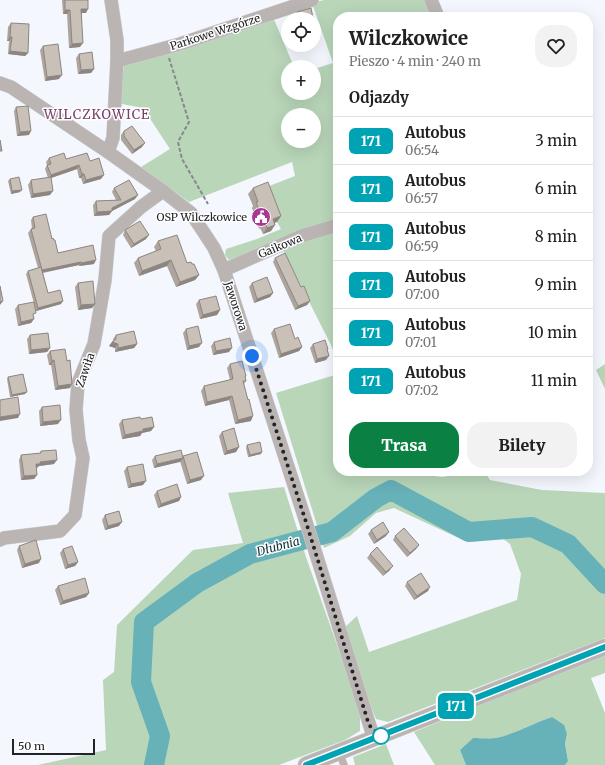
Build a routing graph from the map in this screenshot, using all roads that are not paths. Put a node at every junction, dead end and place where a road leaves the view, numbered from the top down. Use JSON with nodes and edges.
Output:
{"nodes":[{"id":1,"x":111,"y":0,"type":"edge"},
{"id":2,"x":312,"y":0,"type":"edge"},
{"id":3,"x":432,"y":0,"type":"edge"},
{"id":4,"x":436,"y":12,"type":"edge"},
{"id":5,"x":117,"y":61,"type":"junction"},
{"id":6,"x":0,"y":83,"type":"edge"},
{"id":7,"x":108,"y":152,"type":"junction"},
{"id":8,"x":163,"y":191,"type":"junction"},
{"id":9,"x":333,"y":226,"type":"edge"},
{"id":10,"x":224,"y":270,"type":"junction"},
{"id":11,"x":0,"y":540,"type":"edge"},
{"id":12,"x":605,"y":647,"type":"edge"},
{"id":13,"x":374,"y":739,"type":"junction"},
{"id":14,"x":342,"y":759,"type":"edge"},
{"id":15,"x":306,"y":765,"type":"edge"}],
"edges":[{"from":1,"to":5,"type":"street"},
{"from":2,"to":5,"type":"street","name":"Parkowe Wzgórze"},
{"from":3,"to":4,"type":"street"},
{"from":5,"to":7,"type":"street"},
{"from":6,"to":7,"type":"street","name":"Jaworowa"},
{"from":7,"to":8,"type":"street","name":"Jaworowa"},
{"from":8,"to":10,"type":"street","name":"Jaworowa"},
{"from":8,"to":11,"type":"street","name":"Zawiła"},
{"from":9,"to":10,"type":"street","name":"Gaikowa"},
{"from":10,"to":13,"type":"street","name":"Jaworowa"},
{"from":12,"to":13,"type":"street"},
{"from":13,"to":14,"type":"street"},
{"from":14,"to":15,"type":"street"}]}
